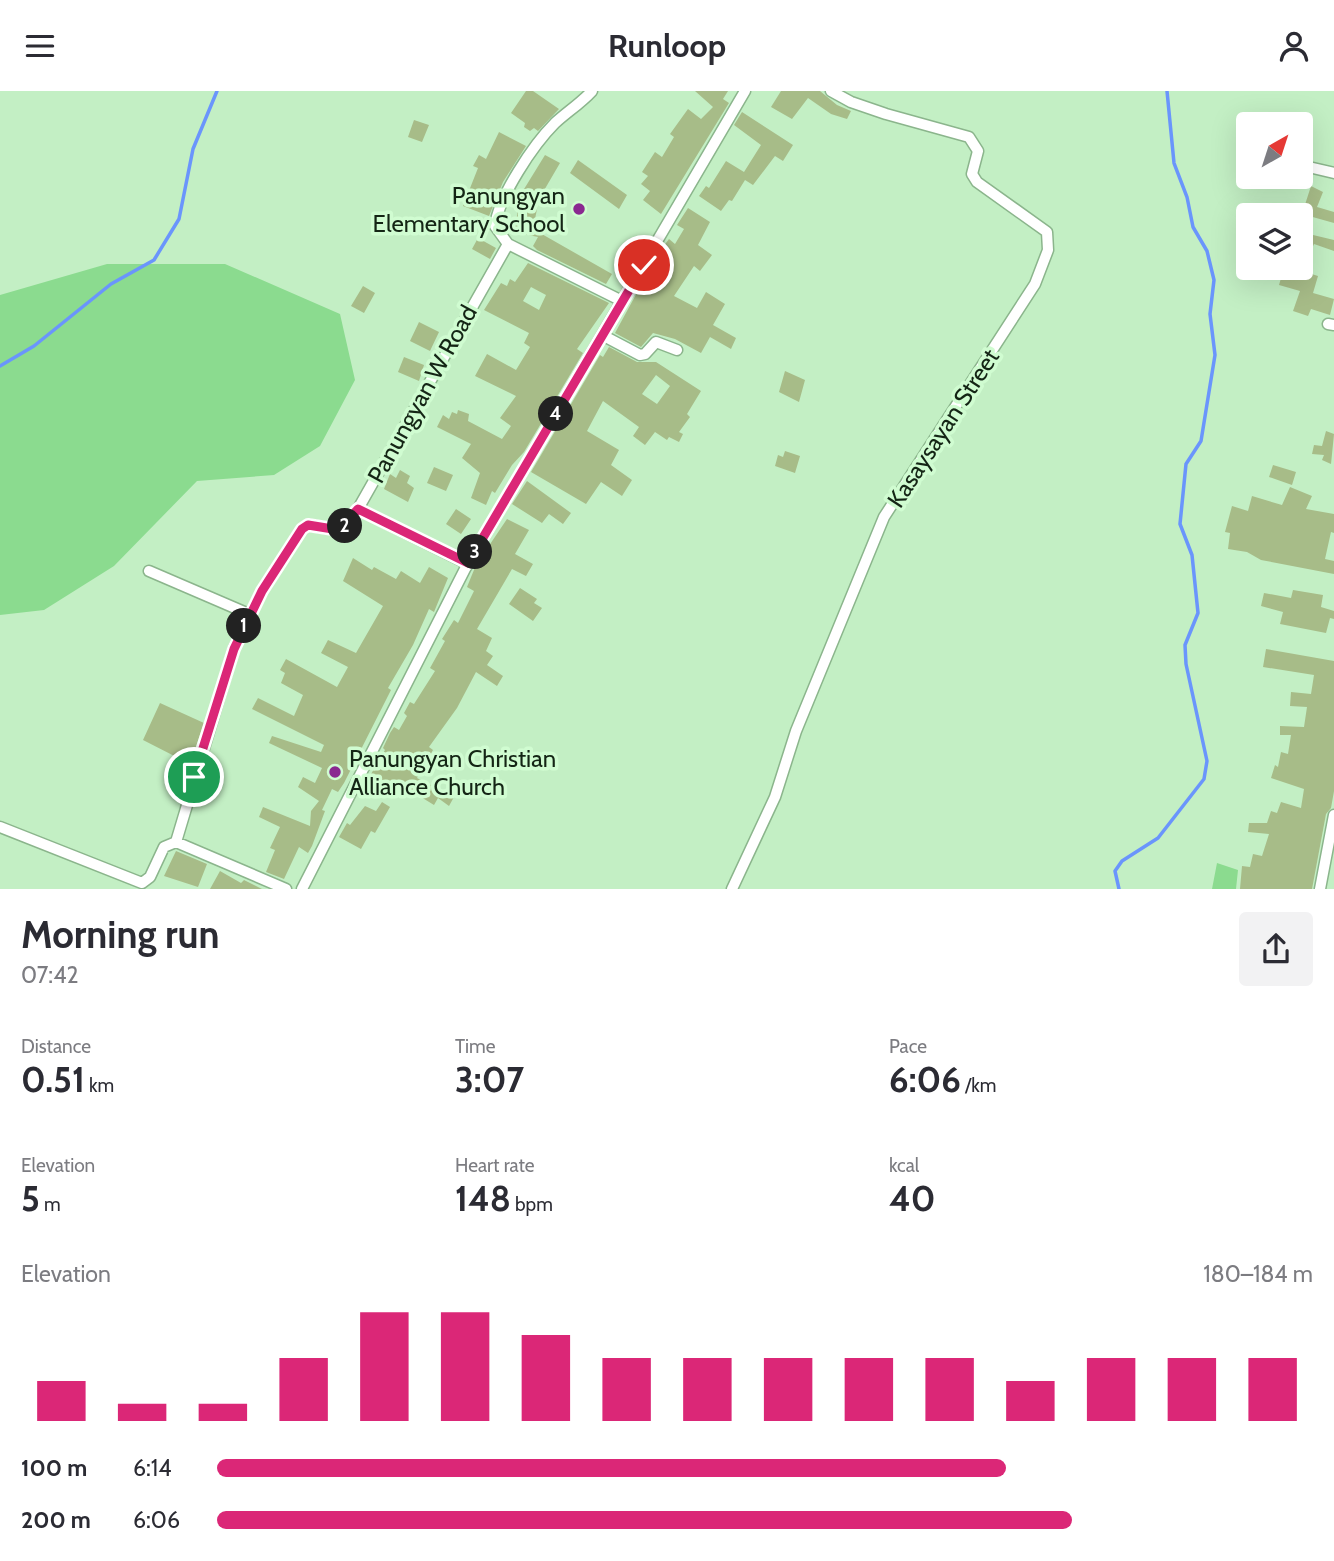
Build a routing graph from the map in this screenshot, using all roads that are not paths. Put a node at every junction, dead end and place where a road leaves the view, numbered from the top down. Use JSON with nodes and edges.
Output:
{"nodes":[{"id":1,"x":592,"y":91,"type":"edge"},
{"id":2,"x":745,"y":91,"type":"edge"},
{"id":3,"x":831,"y":91,"type":"edge"},
{"id":4,"x":1313,"y":168,"type":"edge"},
{"id":5,"x":1334,"y":173,"type":"edge"},
{"id":6,"x":508,"y":244,"type":"junction"},
{"id":7,"x":622,"y":301,"type":"junction"},
{"id":8,"x":602,"y":335,"type":"junction"},
{"id":9,"x":677,"y":350,"type":"dead end"},
{"id":10,"x":358,"y":509,"type":"junction"},
{"id":11,"x":468,"y":563,"type":"junction"},
{"id":12,"x":149,"y":571,"type":"dead end"},
{"id":13,"x":249,"y":614,"type":"junction"},
{"id":14,"x":1334,"y":815,"type":"edge"},
{"id":15,"x":0,"y":827,"type":"edge"},
{"id":16,"x":176,"y":842,"type":"junction"},
{"id":17,"x":286,"y":889,"type":"edge"},
{"id":18,"x":302,"y":889,"type":"edge"},
{"id":19,"x":732,"y":889,"type":"edge"},
{"id":20,"x":1320,"y":889,"type":"edge"}],
"edges":[{"from":1,"to":6,"type":"street"},
{"from":2,"to":7,"type":"street"},
{"from":3,"to":19,"type":"street","name":"Kasaysayan Street"},
{"from":4,"to":5,"type":"street"},
{"from":6,"to":7,"type":"street"},
{"from":6,"to":10,"type":"street","name":"Panungyan W Road"},
{"from":7,"to":8,"type":"street"},
{"from":8,"to":9,"type":"street"},
{"from":8,"to":11,"type":"street"},
{"from":10,"to":11,"type":"street"},
{"from":10,"to":13,"type":"street","name":"Panungyan W Road"},
{"from":11,"to":18,"type":"street"},
{"from":12,"to":13,"type":"street"},
{"from":13,"to":16,"type":"street","name":"Panungyan W Road"},
{"from":14,"to":20,"type":"street"},
{"from":15,"to":16,"type":"street"},
{"from":16,"to":17,"type":"street"}]}
